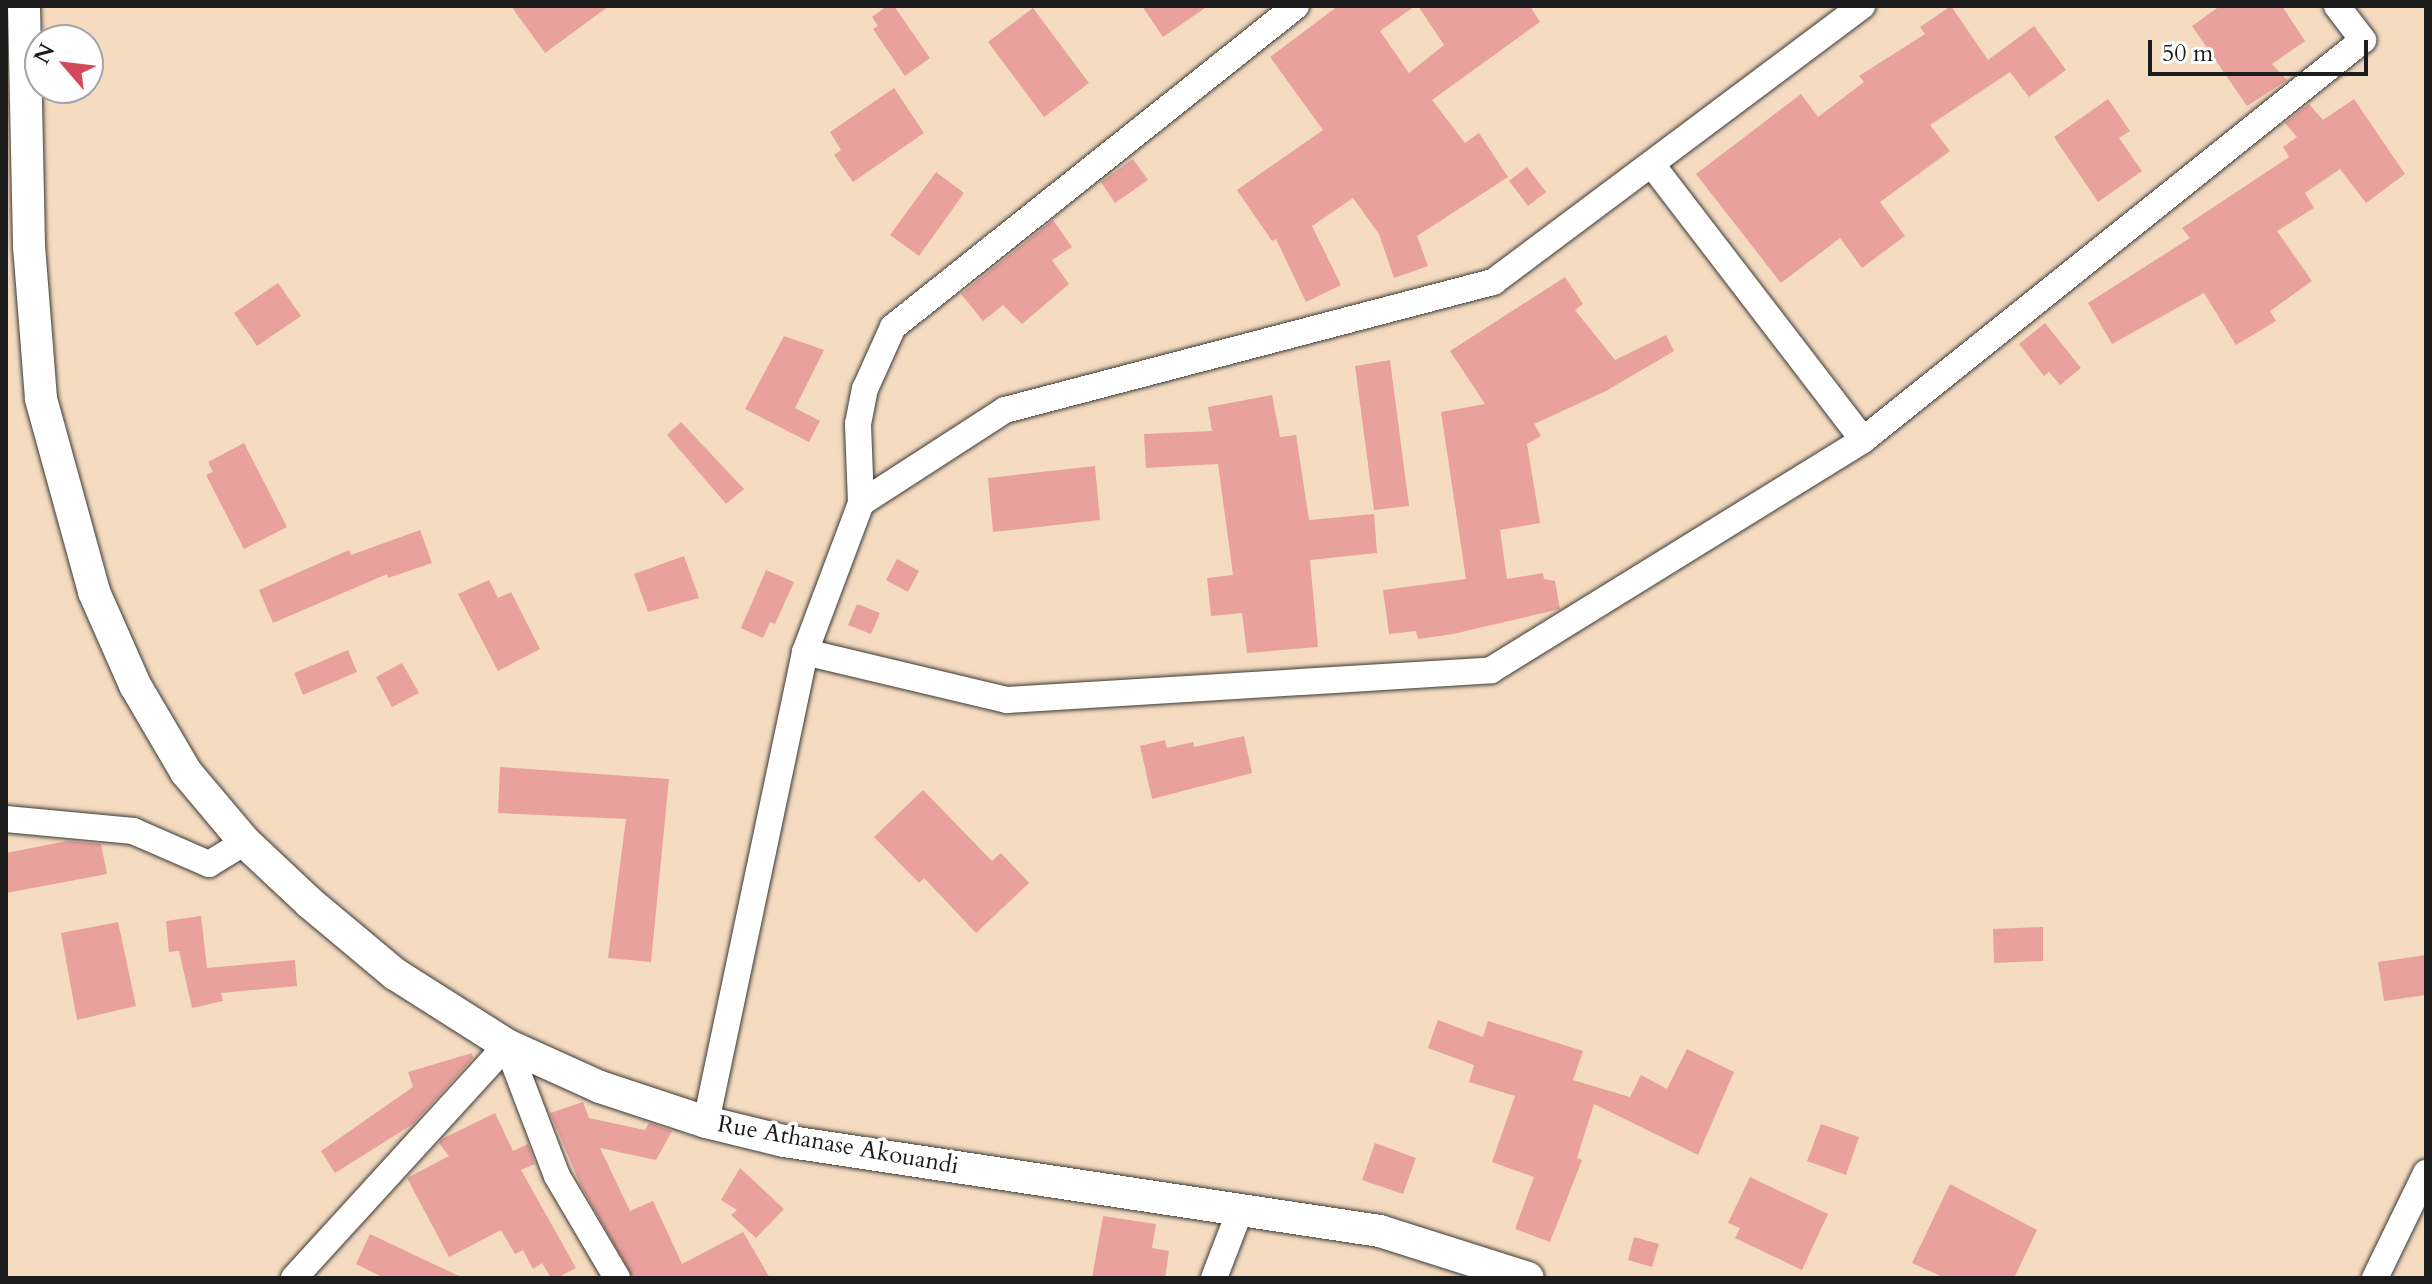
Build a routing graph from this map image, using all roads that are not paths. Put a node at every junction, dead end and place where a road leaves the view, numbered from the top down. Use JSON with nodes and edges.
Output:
{"nodes":[{"id":1,"x":24,"y":6,"type":"edge"},
{"id":2,"x":1296,"y":6,"type":"edge"},
{"id":3,"x":1862,"y":6,"type":"edge"},
{"id":4,"x":2337,"y":6,"type":"edge"},
{"id":5,"x":1653,"y":166,"type":"junction"},
{"id":6,"x":1863,"y":440,"type":"junction"},
{"id":7,"x":861,"y":503,"type":"junction"},
{"id":8,"x":805,"y":652,"type":"junction"},
{"id":9,"x":6,"y":819,"type":"edge"},
{"id":10,"x":245,"y":842,"type":"junction"},
{"id":11,"x":507,"y":1045,"type":"junction"},
{"id":12,"x":706,"y":1122,"type":"junction"},
{"id":13,"x":2426,"y":1173,"type":"edge"},
{"id":14,"x":1241,"y":1208,"type":"junction"},
{"id":15,"x":294,"y":1278,"type":"edge"},
{"id":16,"x":617,"y":1278,"type":"edge"},
{"id":17,"x":1214,"y":1278,"type":"edge"},
{"id":18,"x":1528,"y":1278,"type":"edge"},
{"id":19,"x":2375,"y":1278,"type":"edge"}],
"edges":[{"from":1,"to":10,"type":"street","name":"Rue Athanase Akouandi"},
{"from":2,"to":7,"type":"street"},
{"from":3,"to":5,"type":"street"},
{"from":4,"to":6,"type":"street"},
{"from":5,"to":6,"type":"street"},
{"from":5,"to":7,"type":"street"},
{"from":6,"to":8,"type":"street"},
{"from":7,"to":8,"type":"street"},
{"from":8,"to":12,"type":"street"},
{"from":9,"to":10,"type":"street"},
{"from":10,"to":11,"type":"street","name":"Rue Athanase Akouandi"},
{"from":11,"to":12,"type":"street","name":"Rue Athanase Akouandi"},
{"from":11,"to":15,"type":"street"},
{"from":11,"to":16,"type":"street"},
{"from":12,"to":14,"type":"street","name":"Rue Athanase Akouandi"},
{"from":13,"to":19,"type":"street"},
{"from":14,"to":17,"type":"street"},
{"from":14,"to":18,"type":"street","name":"Rue Athanase Akouandi"}]}
